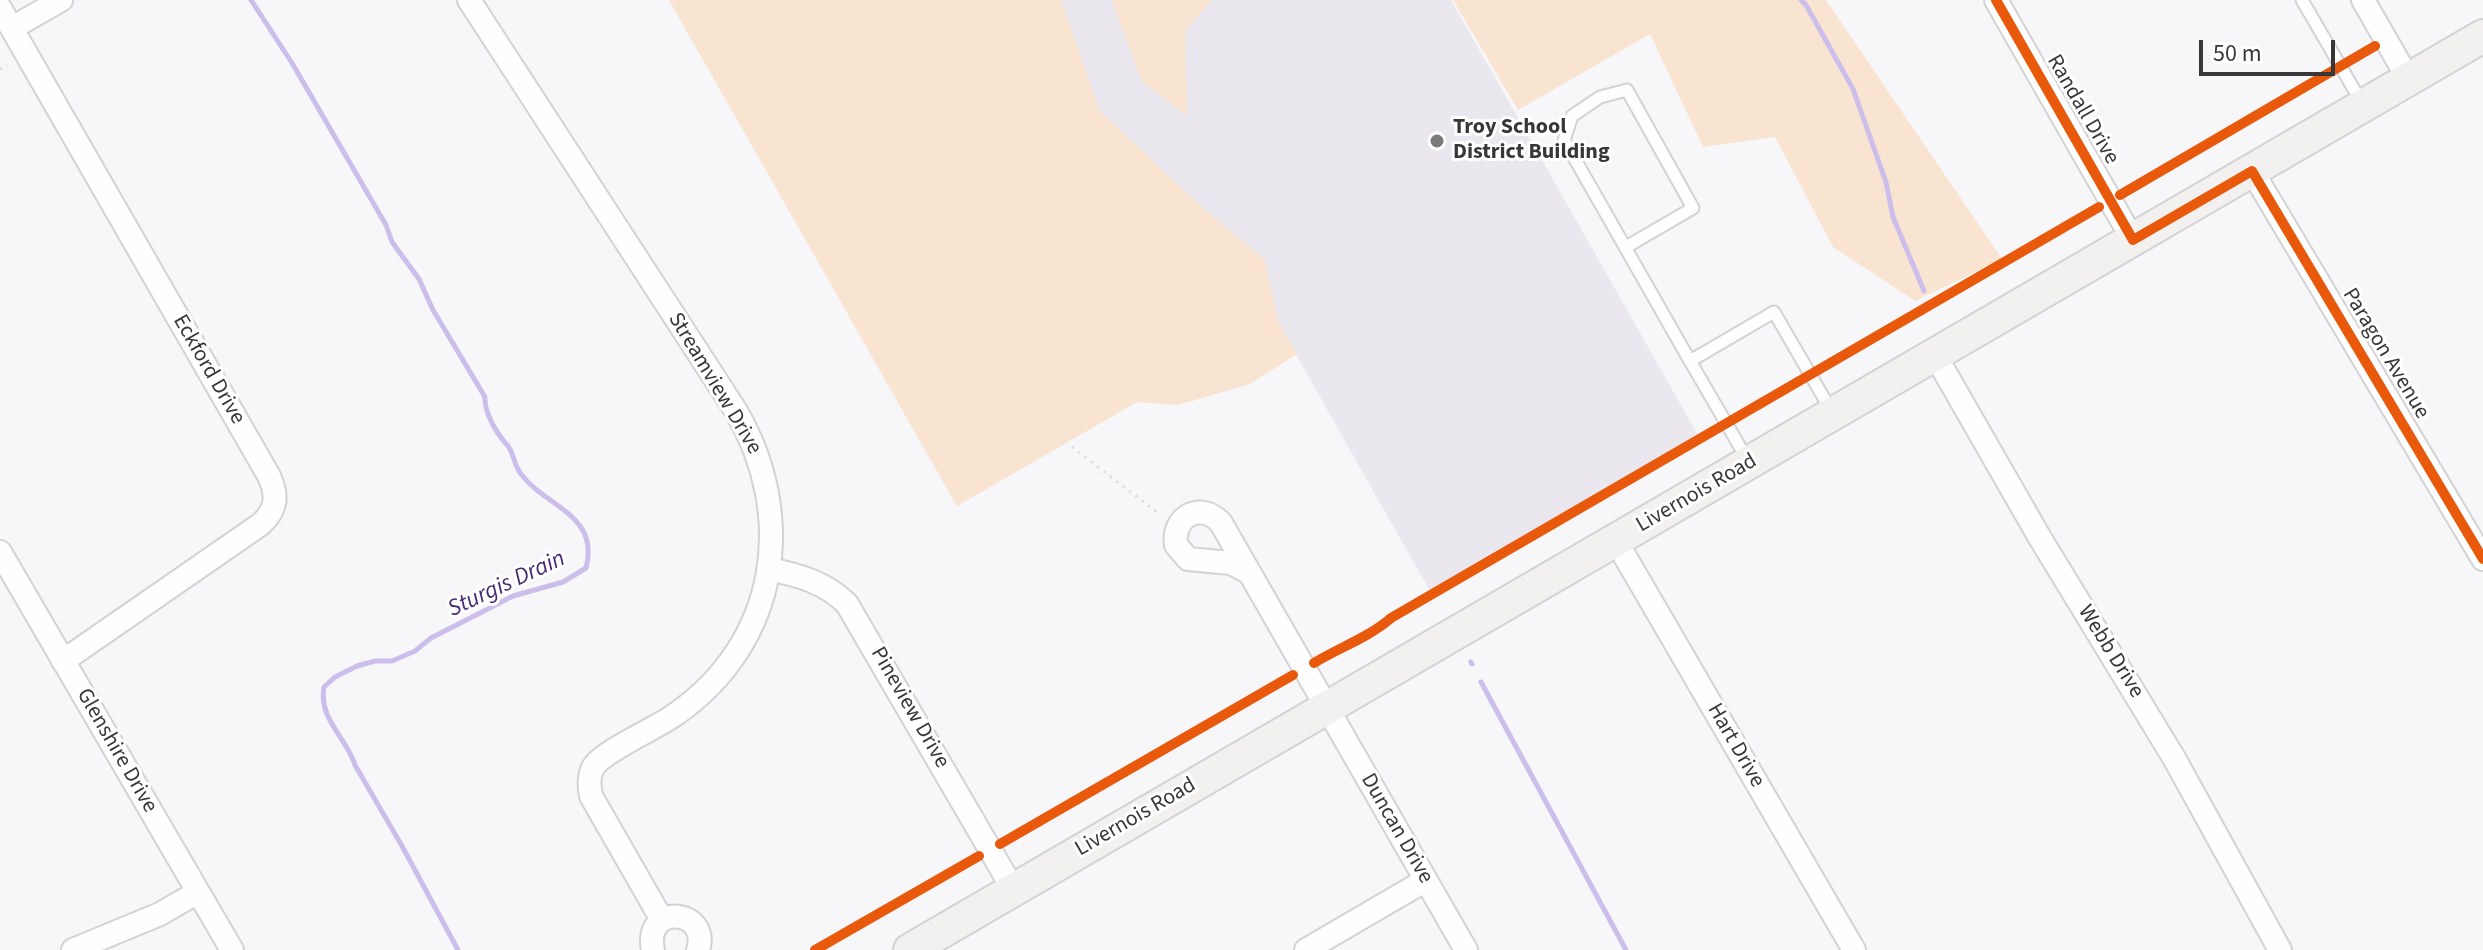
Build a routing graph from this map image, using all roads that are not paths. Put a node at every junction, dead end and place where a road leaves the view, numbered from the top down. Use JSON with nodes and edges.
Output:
{"nodes":[{"id":1,"x":61,"y":0,"type":"edge"},
{"id":2,"x":469,"y":0,"type":"edge"},
{"id":3,"x":1996,"y":0,"type":"edge"},
{"id":4,"x":2302,"y":0,"type":"edge"},
{"id":5,"x":2363,"y":0,"type":"edge"},
{"id":6,"x":0,"y":8,"type":"edge"},
{"id":7,"x":12,"y":28,"type":"junction"},
{"id":8,"x":2483,"y":36,"type":"edge"},
{"id":9,"x":2409,"y":80,"type":"junction"},
{"id":10,"x":2364,"y":105,"type":"junction"},
{"id":11,"x":2252,"y":171,"type":"junction"},
{"id":12,"x":2133,"y":240,"type":"junction"},
{"id":13,"x":1626,"y":247,"type":"junction"},
{"id":14,"x":1935,"y":355,"type":"junction"},
{"id":15,"x":1690,"y":361,"type":"junction"},
{"id":16,"x":1834,"y":414,"type":"junction"},
{"id":17,"x":1750,"y":463,"type":"junction"},
{"id":18,"x":1616,"y":541,"type":"junction"},
{"id":19,"x":0,"y":552,"type":"edge"},
{"id":20,"x":2483,"y":559,"type":"edge"},
{"id":21,"x":769,"y":569,"type":"junction"},
{"id":22,"x":1248,"y":572,"type":"dead end"},
{"id":23,"x":63,"y":661,"type":"junction"},
{"id":24,"x":1327,"y":708,"type":"junction"},
{"id":25,"x":1426,"y":880,"type":"junction"},
{"id":26,"x":1013,"y":889,"type":"junction"},
{"id":27,"x":198,"y":892,"type":"junction"},
{"id":28,"x":662,"y":920,"type":"junction"},
{"id":29,"x":73,"y":950,"type":"edge"},
{"id":30,"x":232,"y":950,"type":"edge"},
{"id":31,"x":653,"y":950,"type":"edge"},
{"id":32,"x":698,"y":950,"type":"edge"},
{"id":33,"x":910,"y":950,"type":"edge"},
{"id":34,"x":1306,"y":950,"type":"edge"},
{"id":35,"x":1466,"y":950,"type":"edge"},
{"id":36,"x":1854,"y":950,"type":"edge"},
{"id":37,"x":2280,"y":950,"type":"edge"}],
"edges":[{"from":1,"to":7,"type":"street"},
{"from":2,"to":21,"type":"street","name":"Streamview Drive"},
{"from":3,"to":12,"type":"street","name":"Randall Drive"},
{"from":4,"to":10,"type":"lane"},
{"from":5,"to":9,"type":"street"},
{"from":6,"to":7,"type":"street","name":"Eckford Drive"},
{"from":7,"to":23,"type":"street","name":"Eckford Drive"},
{"from":8,"to":9,"type":"main road","name":"Livernois Road"},
{"from":9,"to":10,"type":"main road","name":"Livernois Road"},
{"from":10,"to":11,"type":"main road","name":"Livernois Road"},
{"from":11,"to":12,"type":"main road","name":"Livernois Road"},
{"from":11,"to":20,"type":"street","name":"Paragon Avenue"},
{"from":12,"to":14,"type":"main road","name":"Livernois Road"},
{"from":13,"to":13,"type":"lane"},
{"from":13,"to":15,"type":"lane"},
{"from":14,"to":16,"type":"main road","name":"Livernois Road"},
{"from":14,"to":37,"type":"street","name":"Webb Drive"},
{"from":15,"to":16,"type":"lane"},
{"from":15,"to":17,"type":"lane"},
{"from":16,"to":17,"type":"main road","name":"Livernois Road"},
{"from":17,"to":18,"type":"main road","name":"Livernois Road"},
{"from":18,"to":24,"type":"main road","name":"Livernois Road"},
{"from":18,"to":36,"type":"street","name":"Hart Drive"},
{"from":19,"to":23,"type":"street","name":"Glenshire Drive"},
{"from":21,"to":26,"type":"street","name":"Pineview Drive"},
{"from":21,"to":28,"type":"street","name":"Streamview Drive"},
{"from":22,"to":24,"type":"street","name":"Duncan Drive"},
{"from":23,"to":27,"type":"street","name":"Glenshire Drive"},
{"from":24,"to":25,"type":"street","name":"Duncan Drive"},
{"from":24,"to":26,"type":"main road","name":"Livernois Road"},
{"from":25,"to":34,"type":"street"},
{"from":25,"to":35,"type":"street","name":"Duncan Drive"},
{"from":26,"to":33,"type":"main road","name":"Livernois Road"},
{"from":27,"to":29,"type":"street"},
{"from":27,"to":30,"type":"street","name":"Glenshire Drive"},
{"from":28,"to":31,"type":"street"},
{"from":28,"to":32,"type":"street"}]}
